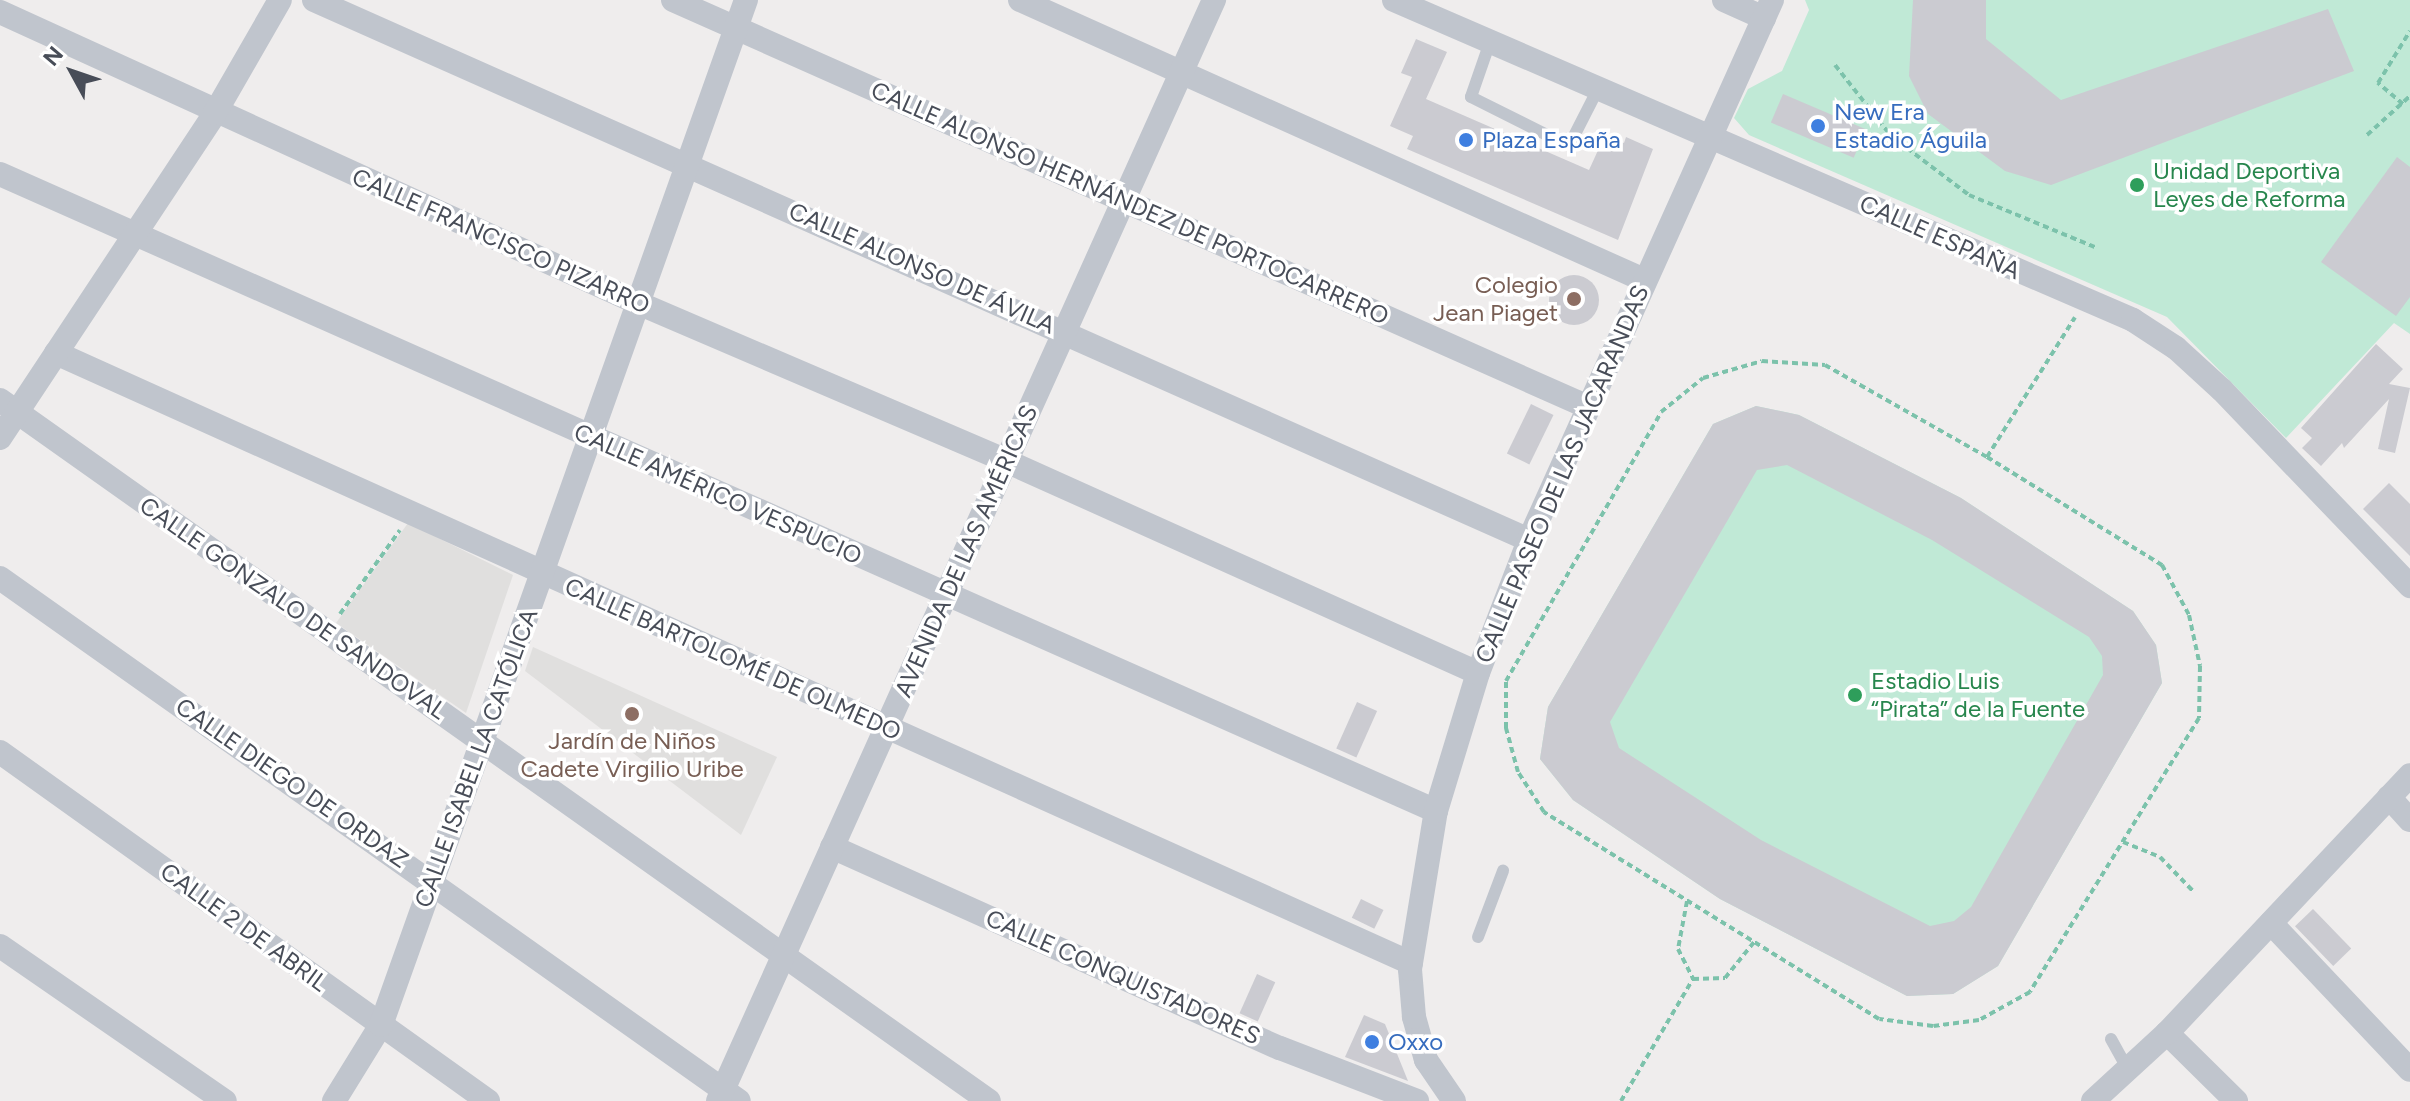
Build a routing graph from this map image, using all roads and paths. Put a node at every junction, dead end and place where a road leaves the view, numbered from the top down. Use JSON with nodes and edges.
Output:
{"nodes":[{"id":1,"x":280,"y":0,"type":"edge"},
{"id":2,"x":314,"y":0,"type":"edge"},
{"id":3,"x":673,"y":0,"type":"edge"},
{"id":4,"x":746,"y":0,"type":"edge"},
{"id":5,"x":1020,"y":0,"type":"edge"},
{"id":6,"x":1214,"y":0,"type":"edge"},
{"id":7,"x":1394,"y":0,"type":"edge"},
{"id":8,"x":1724,"y":0,"type":"edge"},
{"id":9,"x":1768,"y":9,"type":"edge"},
{"id":10,"x":0,"y":12,"type":"edge"},
{"id":11,"x":736,"y":28,"type":"junction"},
{"id":12,"x":2410,"y":31,"type":"edge"},
{"id":13,"x":1490,"y":42,"type":"junction"},
{"id":14,"x":1835,"y":65,"type":"dead end"},
{"id":15,"x":1181,"y":72,"type":"junction"},
{"id":16,"x":1598,"y":89,"type":"junction"},
{"id":17,"x":2410,"y":96,"type":"edge"},
{"id":18,"x":2403,"y":104,"type":"junction"},
{"id":19,"x":215,"y":113,"type":"junction"},
{"id":20,"x":2367,"y":135,"type":"dead end"},
{"id":21,"x":1712,"y":138,"type":"junction"},
{"id":22,"x":687,"y":164,"type":"junction"},
{"id":23,"x":0,"y":174,"type":"edge"},
{"id":24,"x":1123,"y":200,"type":"junction"},
{"id":25,"x":131,"y":235,"type":"junction"},
{"id":26,"x":2097,"y":248,"type":"dead end"},
{"id":27,"x":1644,"y":280,"type":"junction"},
{"id":28,"x":2085,"y":300,"type":"junction"},
{"id":29,"x":638,"y":303,"type":"junction"},
{"id":30,"x":1064,"y":331,"type":"junction"},
{"id":31,"x":56,"y":353,"type":"junction"},
{"id":32,"x":8,"y":406,"type":"edge"},
{"id":33,"x":1588,"y":407,"type":"junction"},
{"id":34,"x":590,"y":437,"type":"junction"},
{"id":35,"x":0,"y":438,"type":"edge"},
{"id":36,"x":1987,"y":457,"type":"junction"},
{"id":37,"x":1006,"y":461,"type":"junction"},
{"id":38,"x":411,"y":514,"type":"junction"},
{"id":39,"x":1529,"y":540,"type":"junction"},
{"id":40,"x":542,"y":573,"type":"junction"},
{"id":41,"x":0,"y":578,"type":"edge"},
{"id":42,"x":2410,"y":586,"type":"edge"},
{"id":43,"x":945,"y":595,"type":"junction"},
{"id":44,"x":327,"y":632,"type":"junction"},
{"id":45,"x":1478,"y":673,"type":"junction"},
{"id":46,"x":885,"y":728,"type":"junction"},
{"id":47,"x":481,"y":742,"type":"junction"},
{"id":48,"x":0,"y":752,"type":"edge"},
{"id":49,"x":2410,"y":775,"type":"edge"},
{"id":50,"x":2389,"y":797,"type":"junction"},
{"id":51,"x":1436,"y":811,"type":"junction"},
{"id":52,"x":2410,"y":820,"type":"edge"},
{"id":53,"x":2123,"y":842,"type":"junction"},
{"id":54,"x":832,"y":847,"type":"junction"},
{"id":55,"x":1503,"y":871,"type":"dead end"},
{"id":56,"x":431,"y":883,"type":"junction"},
{"id":57,"x":2193,"y":891,"type":"dead end"},
{"id":58,"x":1687,"y":901,"type":"junction"},
{"id":59,"x":2271,"y":923,"type":"junction"},
{"id":60,"x":1478,"y":937,"type":"dead end"},
{"id":61,"x":1754,"y":942,"type":"junction"},
{"id":62,"x":0,"y":946,"type":"edge"},
{"id":63,"x":784,"y":954,"type":"junction"},
{"id":64,"x":1411,"y":963,"type":"junction"},
{"id":65,"x":1693,"y":979,"type":"junction"},
{"id":66,"x":381,"y":1025,"type":"junction"},
{"id":67,"x":2167,"y":1033,"type":"junction"},
{"id":68,"x":2111,"y":1039,"type":"dead end"},
{"id":69,"x":2128,"y":1070,"type":"junction"},
{"id":70,"x":2410,"y":1070,"type":"edge"},
{"id":71,"x":726,"y":1097,"type":"edge"},
{"id":72,"x":225,"y":1101,"type":"edge"},
{"id":73,"x":334,"y":1101,"type":"edge"},
{"id":74,"x":488,"y":1101,"type":"edge"},
{"id":75,"x":989,"y":1101,"type":"edge"},
{"id":76,"x":1417,"y":1101,"type":"edge"},
{"id":77,"x":1454,"y":1101,"type":"edge"},
{"id":78,"x":1621,"y":1101,"type":"edge"},
{"id":79,"x":2093,"y":1101,"type":"edge"},
{"id":80,"x":2236,"y":1101,"type":"edge"}],
"edges":[{"from":1,"to":19,"type":"street"},
{"from":2,"to":22,"type":"street","name":"CALLE ALONSO DE ÁVILA"},
{"from":3,"to":11,"type":"street","name":"CALLE ALONSO HERNÁNDEZ DE PORTOCARRERO"},
{"from":4,"to":11,"type":"street","name":"CALLE ISABEL LA CATÓLICA"},
{"from":5,"to":15,"type":"street"},
{"from":6,"to":15,"type":"street","name":"AVENIDA DE LAS AMÉRICAS"},
{"from":7,"to":13,"type":"street","name":"CALLE ESPAÑA"},
{"from":8,"to":9,"type":"street"},
{"from":9,"to":21,"type":"street","name":"CALLE PASEO DE LAS JACARANDAS"},
{"from":10,"to":19,"type":"street","name":"CALLE FRANCISCO PIZARRO"},
{"from":11,"to":22,"type":"street","name":"CALLE ISABEL LA CATÓLICA"},
{"from":11,"to":24,"type":"street","name":"CALLE ALONSO HERNÁNDEZ DE PORTOCARRERO"},
{"from":12,"to":18,"type":"path"},
{"from":13,"to":16,"type":"street","name":"CALLE ESPAÑA"},
{"from":13,"to":16,"type":"lane"},
{"from":14,"to":26,"type":"path"},
{"from":15,"to":24,"type":"street","name":"AVENIDA DE LAS AMÉRICAS"},
{"from":15,"to":27,"type":"street"},
{"from":16,"to":21,"type":"street","name":"CALLE ESPAÑA"},
{"from":17,"to":18,"type":"path"},
{"from":18,"to":20,"type":"path"},
{"from":19,"to":25,"type":"street"},
{"from":19,"to":29,"type":"street","name":"CALLE FRANCISCO PIZARRO"},
{"from":21,"to":27,"type":"street","name":"CALLE PASEO DE LAS JACARANDAS"},
{"from":21,"to":28,"type":"street","name":"CALLE ESPAÑA"},
{"from":22,"to":29,"type":"street","name":"CALLE ISABEL LA CATÓLICA"},
{"from":22,"to":30,"type":"street","name":"CALLE ALONSO DE ÁVILA"},
{"from":23,"to":25,"type":"street","name":"CALLE AMÉRICO VESPUCIO"},
{"from":24,"to":30,"type":"street","name":"AVENIDA DE LAS AMÉRICAS"},
{"from":24,"to":33,"type":"street","name":"CALLE ALONSO HERNÁNDEZ DE PORTOCARRERO"},
{"from":25,"to":31,"type":"street"},
{"from":25,"to":34,"type":"street","name":"CALLE AMÉRICO VESPUCIO"},
{"from":27,"to":33,"type":"street","name":"CALLE PASEO DE LAS JACARANDAS"},
{"from":28,"to":36,"type":"path"},
{"from":28,"to":42,"type":"street","name":"CALLE ESPAÑA"},
{"from":29,"to":34,"type":"street","name":"CALLE ISABEL LA CATÓLICA"},
{"from":29,"to":37,"type":"street","name":"CALLE FRANCISCO PIZARRO"},
{"from":30,"to":37,"type":"street","name":"AVENIDA DE LAS AMÉRICAS"},
{"from":30,"to":39,"type":"street","name":"CALLE ALONSO DE ÁVILA"},
{"from":31,"to":32,"type":"street"},
{"from":31,"to":38,"type":"street","name":"CALLE BARTOLOMÉ DE OLMEDO"},
{"from":32,"to":35,"type":"street"},
{"from":32,"to":44,"type":"street","name":"CALLE GONZALO DE SANDOVAL"},
{"from":33,"to":39,"type":"street","name":"CALLE PASEO DE LAS JACARANDAS"},
{"from":34,"to":40,"type":"street","name":"CALLE ISABEL LA CATÓLICA"},
{"from":34,"to":43,"type":"street","name":"CALLE AMÉRICO VESPUCIO"},
{"from":36,"to":53,"type":"path"},
{"from":36,"to":58,"type":"path"},
{"from":37,"to":43,"type":"street","name":"AVENIDA DE LAS AMÉRICAS"},
{"from":37,"to":45,"type":"street","name":"CALLE FRANCISCO PIZARRO"},
{"from":38,"to":40,"type":"street","name":"CALLE BARTOLOMÉ DE OLMEDO"},
{"from":38,"to":44,"type":"path"},
{"from":39,"to":45,"type":"street","name":"CALLE PASEO DE LAS JACARANDAS"},
{"from":40,"to":46,"type":"street","name":"CALLE BARTOLOMÉ DE OLMEDO"},
{"from":40,"to":47,"type":"street","name":"CALLE ISABEL LA CATÓLICA"},
{"from":41,"to":56,"type":"street","name":"CALLE DIEGO DE ORDAZ"},
{"from":43,"to":46,"type":"street","name":"AVENIDA DE LAS AMÉRICAS"},
{"from":43,"to":51,"type":"street","name":"CALLE AMÉRICO VESPUCIO"},
{"from":44,"to":47,"type":"street","name":"CALLE GONZALO DE SANDOVAL"},
{"from":45,"to":51,"type":"street","name":"CALLE PASEO DE LAS JACARANDAS"},
{"from":46,"to":54,"type":"street","name":"AVENIDA DE LAS AMÉRICAS"},
{"from":46,"to":64,"type":"street","name":"CALLE BARTOLOMÉ DE OLMEDO"},
{"from":47,"to":56,"type":"street","name":"CALLE ISABEL LA CATÓLICA"},
{"from":47,"to":63,"type":"street","name":"CALLE GONZALO DE SANDOVAL"},
{"from":48,"to":66,"type":"street","name":"CALLE 2 DE ABRIL"},
{"from":49,"to":50,"type":"street"},
{"from":50,"to":52,"type":"street"},
{"from":50,"to":59,"type":"street"},
{"from":51,"to":64,"type":"street","name":"CALLE PASEO DE LAS JACARANDAS"},
{"from":53,"to":57,"type":"path"},
{"from":53,"to":61,"type":"path"},
{"from":54,"to":63,"type":"street","name":"AVENIDA DE LAS AMÉRICAS"},
{"from":54,"to":76,"type":"street","name":"CALLE CONQUISTADORES"},
{"from":55,"to":60,"type":"lane"},
{"from":56,"to":66,"type":"street","name":"CALLE ISABEL LA CATÓLICA"},
{"from":56,"to":71,"type":"street","name":"CALLE DIEGO DE ORDAZ"},
{"from":58,"to":61,"type":"path"},
{"from":58,"to":65,"type":"path"},
{"from":59,"to":67,"type":"street"},
{"from":59,"to":70,"type":"street"},
{"from":61,"to":65,"type":"path"},
{"from":62,"to":72,"type":"street"},
{"from":63,"to":71,"type":"street","name":"AVENIDA DE LAS AMÉRICAS"},
{"from":63,"to":75,"type":"street","name":"CALLE GONZALO DE SANDOVAL"},
{"from":64,"to":77,"type":"street","name":"CALLE PASEO DE LAS JACARANDAS"},
{"from":65,"to":78,"type":"path"},
{"from":66,"to":73,"type":"street","name":"CALLE ISABEL LA CATÓLICA"},
{"from":66,"to":74,"type":"street","name":"CALLE 2 DE ABRIL"},
{"from":67,"to":69,"type":"street"},
{"from":67,"to":80,"type":"street"},
{"from":68,"to":69,"type":"lane"},
{"from":69,"to":79,"type":"street"}]}
